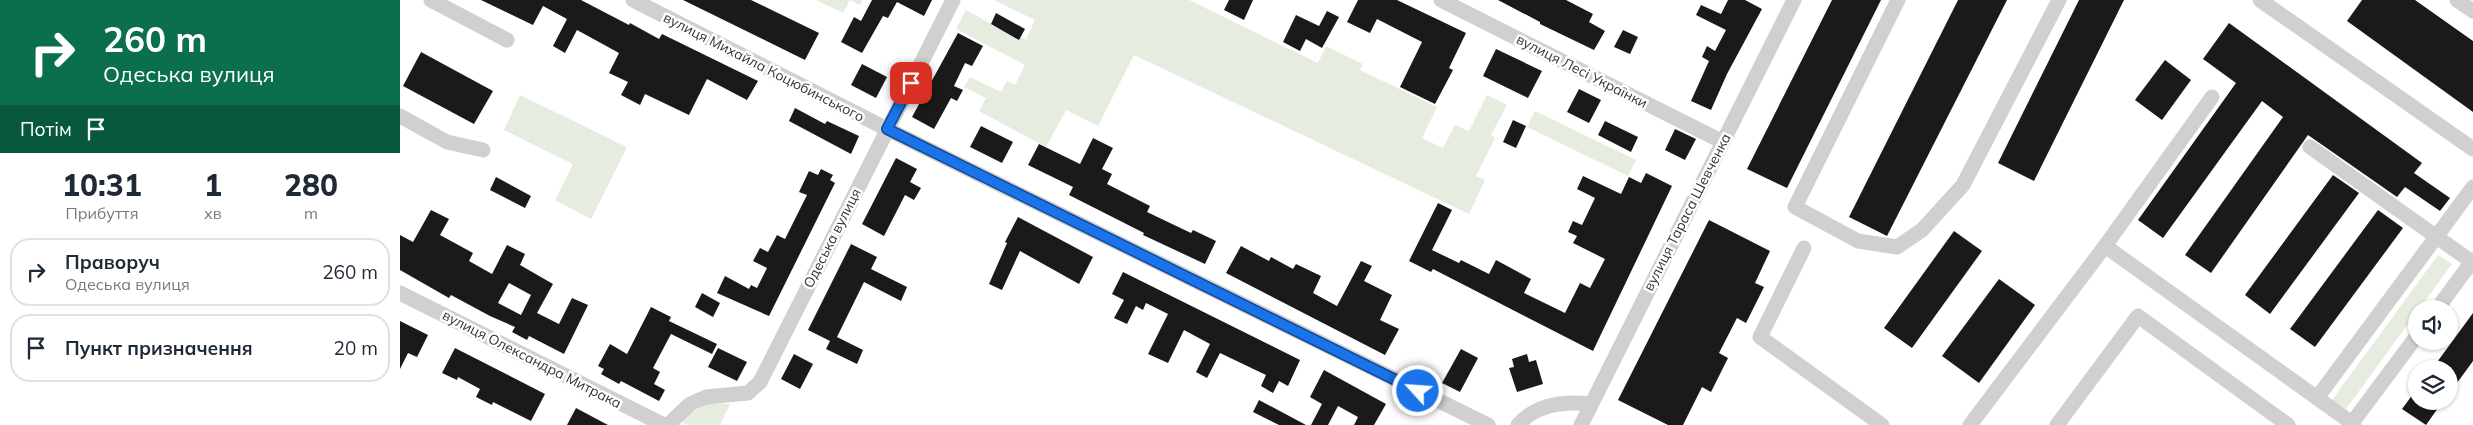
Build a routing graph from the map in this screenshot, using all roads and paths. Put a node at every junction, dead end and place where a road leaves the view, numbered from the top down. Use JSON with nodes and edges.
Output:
{"nodes":[{"id":1,"x":431,"y":0,"type":"edge"},
{"id":2,"x":633,"y":0,"type":"edge"},
{"id":3,"x":953,"y":0,"type":"edge"},
{"id":4,"x":1441,"y":0,"type":"edge"},
{"id":5,"x":1794,"y":0,"type":"edge"},
{"id":6,"x":1898,"y":0,"type":"edge"},
{"id":7,"x":2059,"y":0,"type":"edge"},
{"id":8,"x":2260,"y":0,"type":"edge"},
{"id":9,"x":2457,"y":0,"type":"edge"},
{"id":10,"x":2473,"y":11,"type":"edge"},
{"id":11,"x":506,"y":40,"type":"dead end"},
{"id":12,"x":2212,"y":97,"type":"dead end"},
{"id":13,"x":400,"y":116,"type":"edge"},
{"id":14,"x":887,"y":129,"type":"junction"},
{"id":15,"x":1723,"y":142,"type":"junction"},
{"id":16,"x":2310,"y":147,"type":"dead end"},
{"id":17,"x":2473,"y":149,"type":"edge"},
{"id":18,"x":484,"y":150,"type":"dead end"},
{"id":19,"x":2473,"y":186,"type":"edge"},
{"id":20,"x":2437,"y":236,"type":"junction"},
{"id":21,"x":2105,"y":246,"type":"junction"},
{"id":22,"x":1804,"y":248,"type":"dead end"},
{"id":23,"x":2473,"y":261,"type":"edge"},
{"id":24,"x":400,"y":293,"type":"edge"},
{"id":25,"x":2444,"y":300,"type":"edge"},
{"id":26,"x":2408,"y":348,"type":"edge"},
{"id":27,"x":2317,"y":398,"type":"junction"},
{"id":28,"x":1592,"y":404,"type":"junction"},
{"id":29,"x":2353,"y":424,"type":"edge"},
{"id":30,"x":664,"y":425,"type":"edge"},
{"id":31,"x":668,"y":425,"type":"edge"},
{"id":32,"x":1488,"y":425,"type":"edge"},
{"id":33,"x":1518,"y":425,"type":"edge"},
{"id":34,"x":1581,"y":425,"type":"edge"},
{"id":35,"x":1882,"y":425,"type":"edge"},
{"id":36,"x":1970,"y":425,"type":"edge"},
{"id":37,"x":2057,"y":425,"type":"edge"},
{"id":38,"x":2288,"y":425,"type":"edge"}],
"edges":[{"from":1,"to":11,"type":"street"},
{"from":2,"to":14,"type":"street","name":"вулиця Михайла Коцюбинського"},
{"from":3,"to":14,"type":"street","name":"Одеська вулиця"},
{"from":4,"to":15,"type":"street","name":"вулиця Лесі Українки"},
{"from":5,"to":15,"type":"street","name":"вулиця Тараса Шевченка"},
{"from":6,"to":7,"type":"street"},
{"from":8,"to":17,"type":"street"},
{"from":9,"to":10,"type":"street"},
{"from":12,"to":21,"type":"street"},
{"from":13,"to":18,"type":"street"},
{"from":14,"to":31,"type":"street","name":"Одеська вулиця"},
{"from":14,"to":32,"type":"street","name":"вулиця Михайла Коцюбинського"},
{"from":15,"to":28,"type":"street","name":"вулиця Тараса Шевченка"},
{"from":16,"to":20,"type":"street"},
{"from":19,"to":20,"type":"street"},
{"from":20,"to":23,"type":"street"},
{"from":20,"to":27,"type":"street"},
{"from":21,"to":27,"type":"street"},
{"from":21,"to":36,"type":"street"},
{"from":22,"to":35,"type":"street"},
{"from":23,"to":25,"type":"street"},
{"from":24,"to":30,"type":"street","name":"вулиця Олександра Митрака"},
{"from":26,"to":29,"type":"street"},
{"from":27,"to":29,"type":"street"},
{"from":28,"to":33,"type":"street"},
{"from":28,"to":34,"type":"street","name":"вулиця Тараса Шевченка"},
{"from":37,"to":38,"type":"street"}]}
